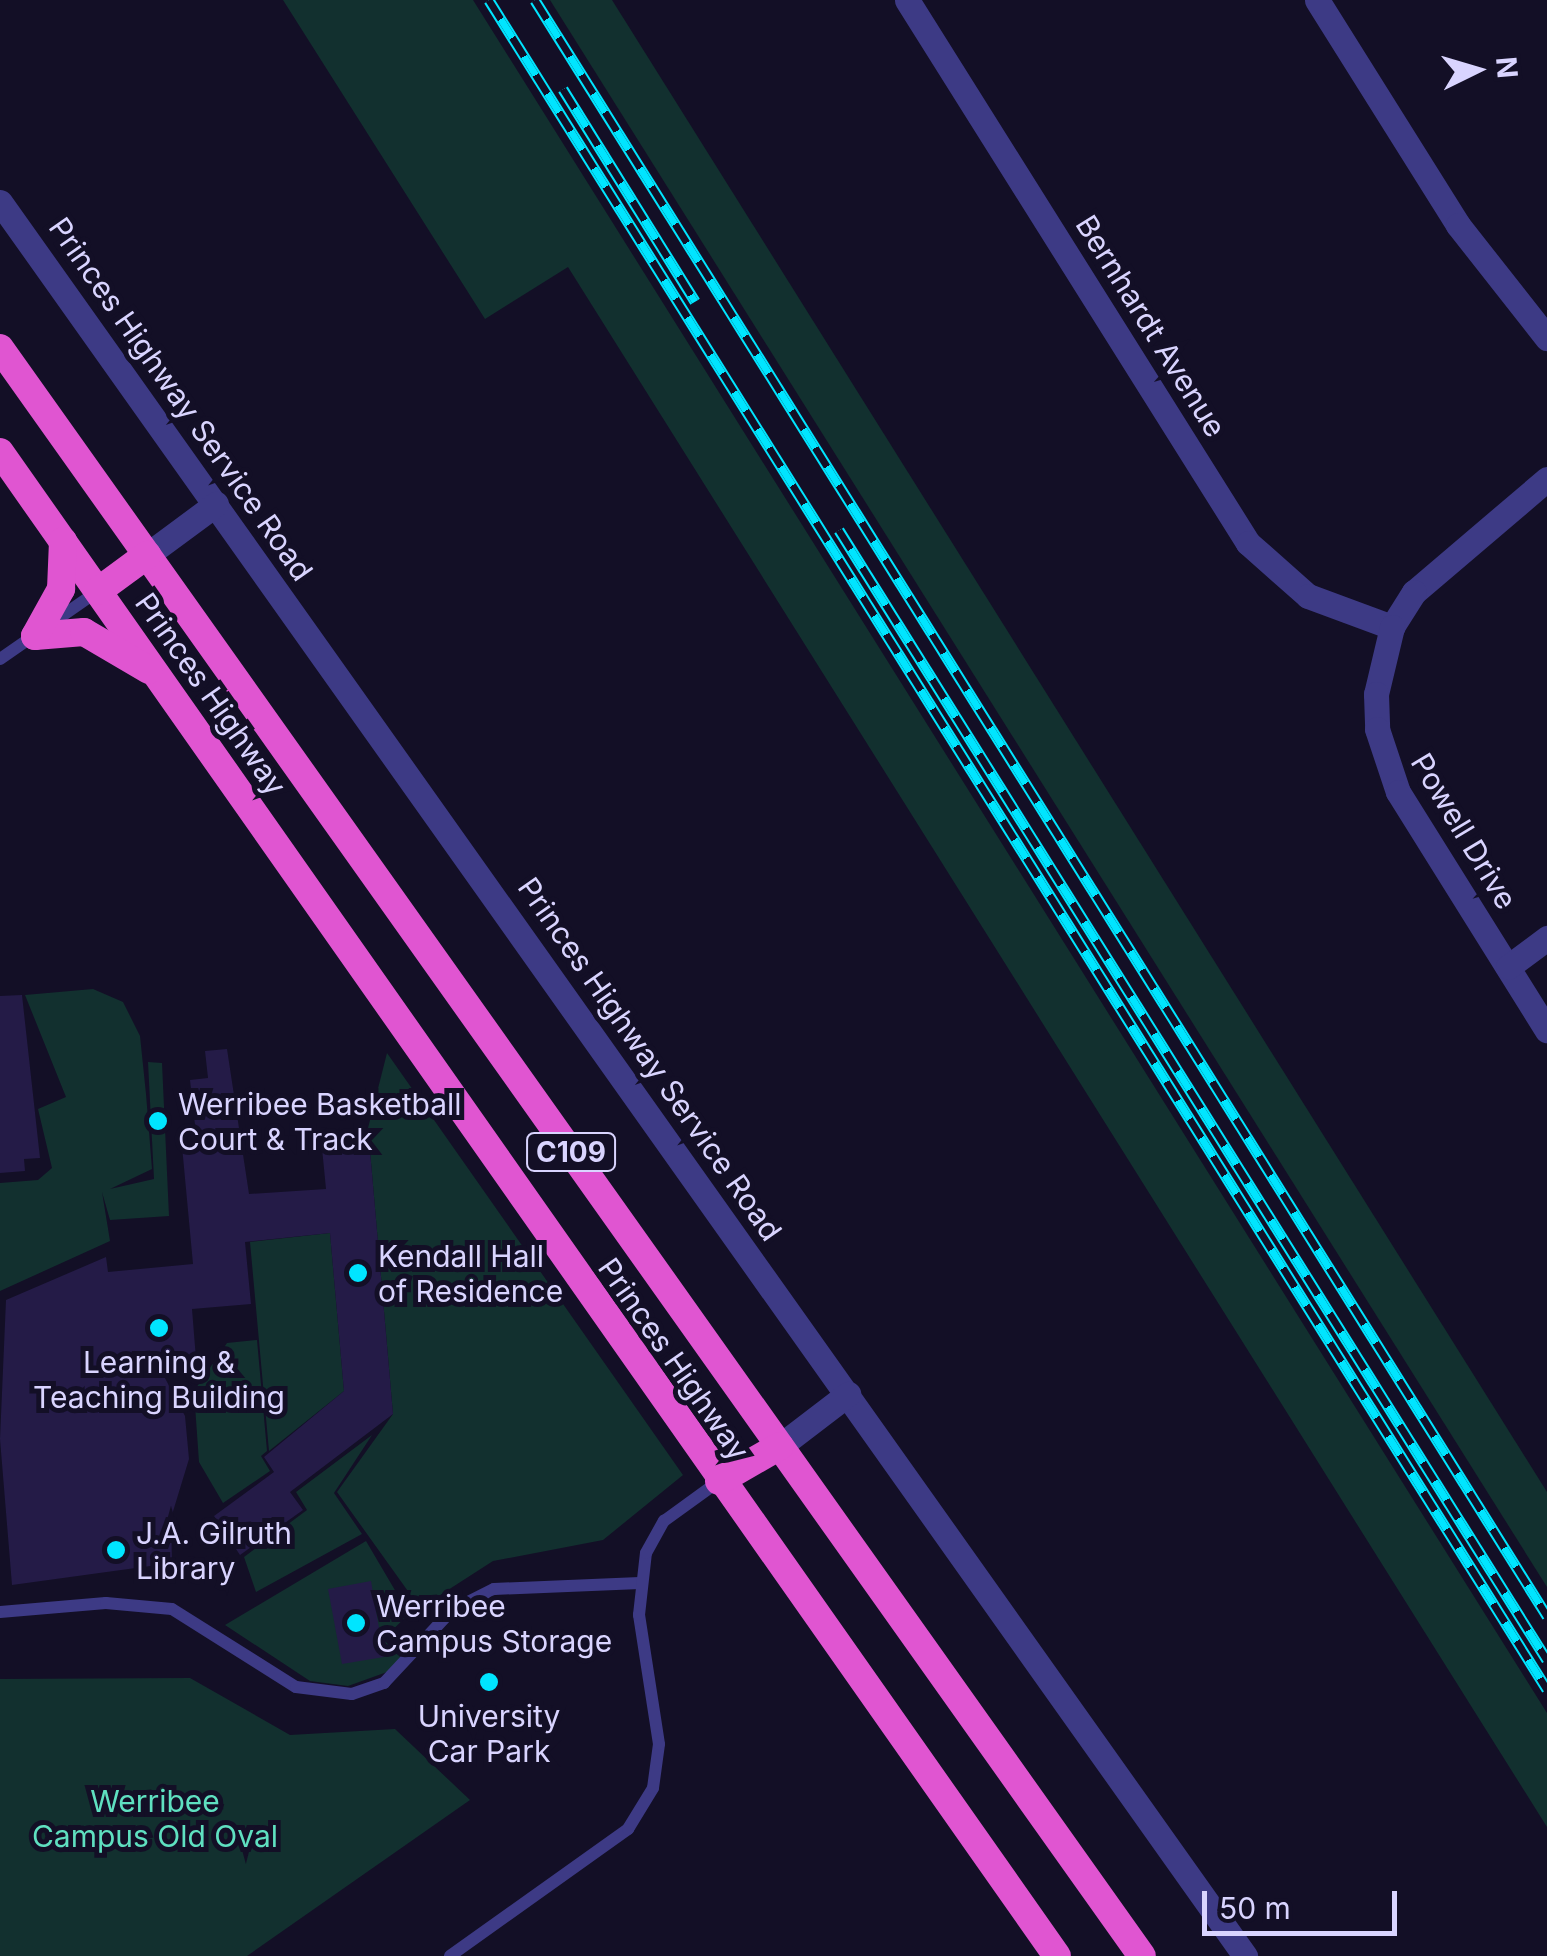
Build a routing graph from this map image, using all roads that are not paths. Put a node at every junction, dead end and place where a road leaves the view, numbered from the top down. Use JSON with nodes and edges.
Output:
{"nodes":[{"id":1,"x":907,"y":0,"type":"edge"},
{"id":2,"x":1318,"y":0,"type":"edge"},
{"id":3,"x":0,"y":202,"type":"edge"},
{"id":4,"x":1547,"y":338,"type":"edge"},
{"id":5,"x":0,"y":348,"type":"edge"},
{"id":6,"x":0,"y":452,"type":"edge"},
{"id":7,"x":1547,"y":479,"type":"edge"},
{"id":8,"x":216,"y":504,"type":"junction"},
{"id":9,"x":63,"y":541,"type":"junction"},
{"id":10,"x":147,"y":555,"type":"junction"},
{"id":11,"x":98,"y":591,"type":"junction"},
{"id":12,"x":1392,"y":627,"type":"junction"},
{"id":13,"x":34,"y":636,"type":"junction"},
{"id":14,"x":0,"y":660,"type":"edge"},
{"id":15,"x":158,"y":676,"type":"junction"},
{"id":16,"x":1547,"y":938,"type":"edge"},
{"id":17,"x":1508,"y":967,"type":"junction"},
{"id":18,"x":1547,"y":1030,"type":"edge"},
{"id":19,"x":848,"y":1394,"type":"junction"},
{"id":20,"x":780,"y":1446,"type":"junction"},
{"id":21,"x":719,"y":1481,"type":"junction"},
{"id":22,"x":640,"y":1583,"type":"junction"},
{"id":23,"x":0,"y":1612,"type":"edge"},
{"id":24,"x":450,"y":1956,"type":"edge"},
{"id":25,"x":1057,"y":1956,"type":"edge"},
{"id":26,"x":1142,"y":1956,"type":"edge"},
{"id":27,"x":1246,"y":1956,"type":"edge"}],
"edges":[{"from":1,"to":12,"type":"street","name":"Bernhardt Avenue"},
{"from":2,"to":4,"type":"street"},
{"from":3,"to":8,"type":"street","name":"Princes Highway Service Road"},
{"from":5,"to":10,"type":"highway","name":"Princes Highway","number":"C109"},
{"from":6,"to":9,"type":"highway","name":"Princes Highway","number":"C109"},
{"from":7,"to":12,"type":"street","name":"Powell Drive"},
{"from":8,"to":10,"type":"street","name":"Princes Highway"},
{"from":8,"to":19,"type":"street","name":"Princes Highway Service Road"},
{"from":9,"to":11,"type":"highway","name":"Princes Highway","number":"C109"},
{"from":9,"to":13,"type":"highway"},
{"from":10,"to":11,"type":"highway"},
{"from":10,"to":20,"type":"highway","name":"Princes Highway","number":"C109"},
{"from":11,"to":13,"type":"lane"},
{"from":11,"to":15,"type":"highway","name":"Princes Highway","number":"C109"},
{"from":12,"to":17,"type":"street","name":"Powell Drive"},
{"from":13,"to":14,"type":"lane"},
{"from":13,"to":15,"type":"highway"},
{"from":15,"to":21,"type":"highway","name":"Princes Highway","number":"C109"},
{"from":16,"to":17,"type":"street"},
{"from":17,"to":18,"type":"street","name":"Powell Drive"},
{"from":19,"to":20,"type":"street"},
{"from":19,"to":27,"type":"street","name":"Princes Highway Service Road"},
{"from":20,"to":21,"type":"highway"},
{"from":20,"to":26,"type":"highway","name":"Princes Highway","number":"C109"},
{"from":21,"to":22,"type":"lane"},
{"from":21,"to":25,"type":"highway","name":"Princes Highway","number":"C109"},
{"from":22,"to":23,"type":"lane"},
{"from":22,"to":24,"type":"lane"}]}
